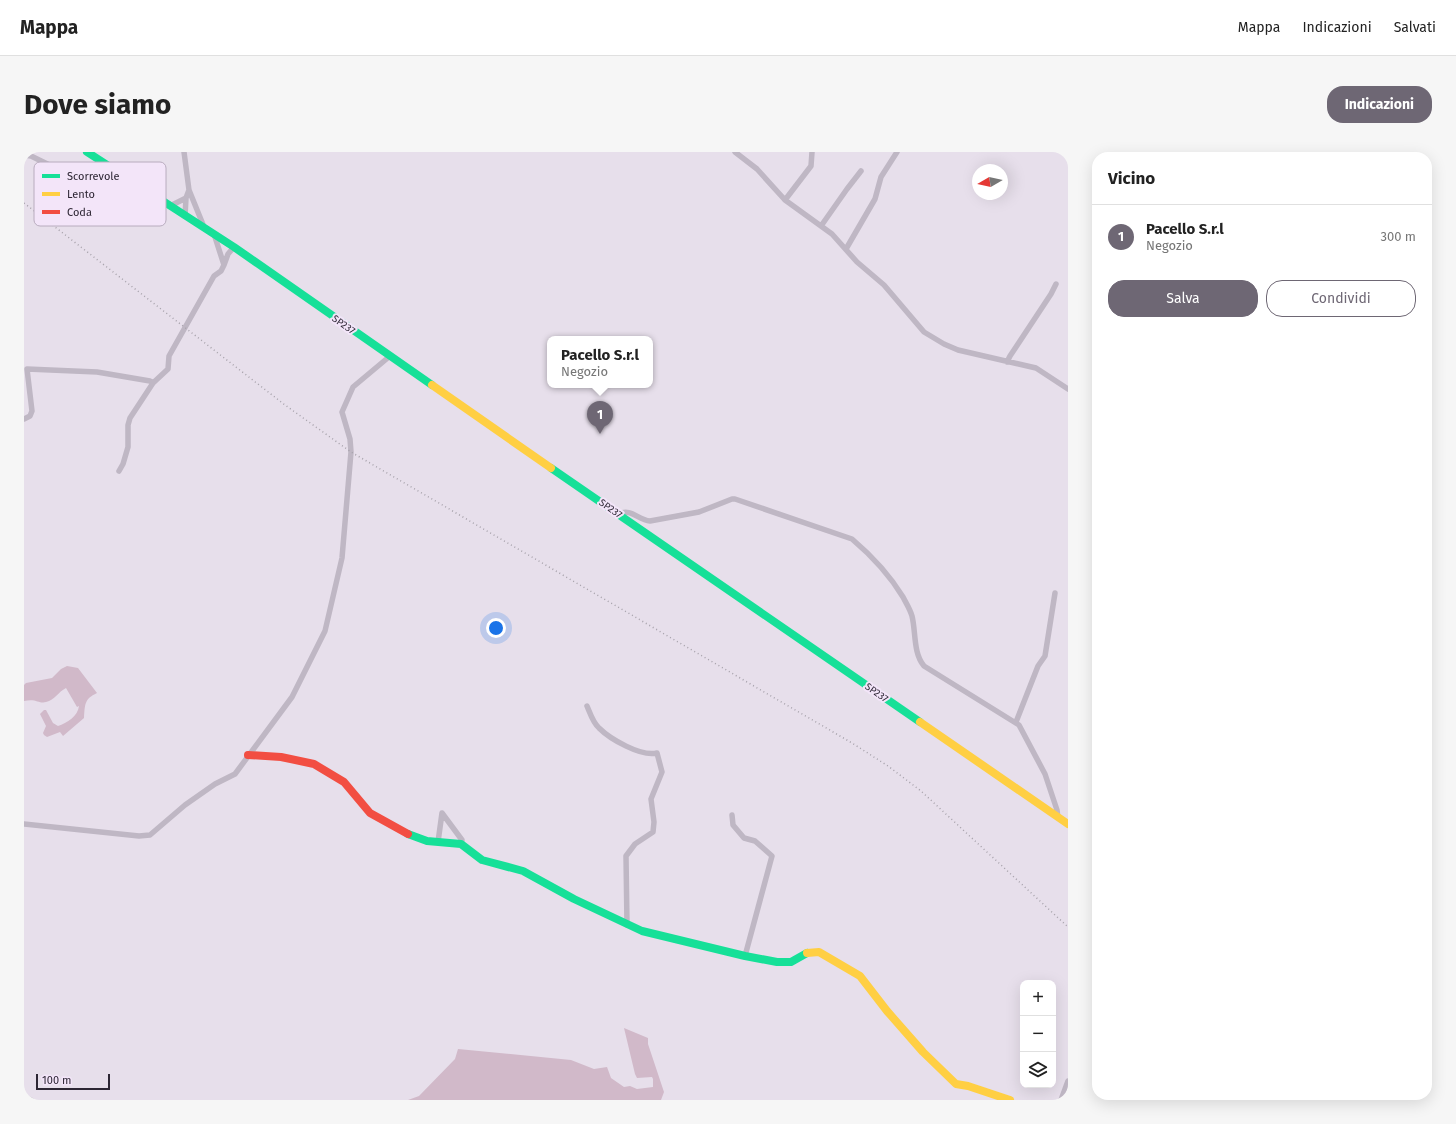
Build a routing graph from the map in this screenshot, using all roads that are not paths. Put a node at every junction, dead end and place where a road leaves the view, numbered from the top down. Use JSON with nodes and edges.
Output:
{"nodes":[{"id":1,"x":87,"y":152,"type":"edge"},
{"id":2,"x":184,"y":152,"type":"edge"},
{"id":3,"x":735,"y":152,"type":"edge"},
{"id":4,"x":812,"y":152,"type":"edge"},
{"id":5,"x":896,"y":152,"type":"edge"},
{"id":6,"x":24,"y":155,"type":"edge"},
{"id":7,"x":43,"y":162,"type":"edge"},
{"id":8,"x":102,"y":162,"type":"edge"},
{"id":9,"x":861,"y":171,"type":"dead end"},
{"id":10,"x":189,"y":190,"type":"junction"},
{"id":11,"x":186,"y":198,"type":"junction"},
{"id":12,"x":785,"y":200,"type":"junction"},
{"id":13,"x":193,"y":201,"type":"junction"},
{"id":14,"x":166,"y":204,"type":"edge"},
{"id":15,"x":170,"y":206,"type":"junction"},
{"id":16,"x":187,"y":217,"type":"junction"},
{"id":17,"x":821,"y":226,"type":"junction"},
{"id":18,"x":205,"y":229,"type":"junction"},
{"id":19,"x":214,"y":234,"type":"junction"},
{"id":20,"x":234,"y":247,"type":"junction"},
{"id":21,"x":846,"y":249,"type":"junction"},
{"id":22,"x":224,"y":265,"type":"junction"},
{"id":23,"x":1056,"y":284,"type":"dead end"},
{"id":24,"x":390,"y":356,"type":"junction"},
{"id":25,"x":1007,"y":362,"type":"junction"},
{"id":26,"x":153,"y":383,"type":"junction"},
{"id":27,"x":1068,"y":389,"type":"edge"},
{"id":28,"x":24,"y":419,"type":"edge"},
{"id":29,"x":119,"y":471,"type":"dead end"},
{"id":30,"x":619,"y":514,"type":"junction"},
{"id":31,"x":1055,"y":593,"type":"dead end"},
{"id":32,"x":587,"y":706,"type":"dead end"},
{"id":33,"x":1016,"y":722,"type":"junction"},
{"id":34,"x":248,"y":755,"type":"junction"},
{"id":35,"x":732,"y":815,"type":"dead end"},
{"id":36,"x":1058,"y":818,"type":"junction"},
{"id":37,"x":24,"y":824,"type":"edge"},
{"id":38,"x":1068,"y":824,"type":"edge"},
{"id":39,"x":438,"y":842,"type":"junction"},
{"id":40,"x":461,"y":844,"type":"junction"},
{"id":41,"x":627,"y":925,"type":"junction"},
{"id":42,"x":745,"y":956,"type":"junction"},
{"id":43,"x":1068,"y":1081,"type":"edge"},
{"id":44,"x":24,"y":1097,"type":"edge"},
{"id":45,"x":31,"y":1100,"type":"edge"},
{"id":46,"x":1010,"y":1100,"type":"edge"},
{"id":47,"x":1061,"y":1100,"type":"edge"}],
"edges":[{"from":1,"to":8,"type":"main road","number":"SP237"},
{"from":2,"to":10,"type":"street"},
{"from":3,"to":12,"type":"street"},
{"from":4,"to":12,"type":"street"},
{"from":5,"to":21,"type":"street"},
{"from":6,"to":7,"type":"street"},
{"from":9,"to":17,"type":"street"},
{"from":10,"to":11,"type":"street"},
{"from":10,"to":13,"type":"street"},
{"from":11,"to":15,"type":"street"},
{"from":11,"to":16,"type":"street"},
{"from":12,"to":17,"type":"street"},
{"from":13,"to":16,"type":"street"},
{"from":13,"to":18,"type":"street"},
{"from":14,"to":15,"type":"main road","name":"SP237","number":"SP237"},
{"from":15,"to":16,"type":"main road","name":"SP237","number":"SP237"},
{"from":16,"to":18,"type":"main road","name":"SP237","number":"SP237"},
{"from":17,"to":21,"type":"street"},
{"from":18,"to":19,"type":"main road","name":"SP237","number":"SP237"},
{"from":19,"to":20,"type":"main road","name":"SP237","number":"SP237"},
{"from":19,"to":22,"type":"street"},
{"from":20,"to":22,"type":"street"},
{"from":20,"to":24,"type":"main road","name":"SP237","number":"SP237"},
{"from":21,"to":25,"type":"street"},
{"from":22,"to":26,"type":"street"},
{"from":23,"to":25,"type":"street"},
{"from":24,"to":30,"type":"main road","name":"SP237","number":"SP237"},
{"from":24,"to":34,"type":"street"},
{"from":25,"to":27,"type":"street"},
{"from":26,"to":28,"type":"street"},
{"from":26,"to":29,"type":"street"},
{"from":30,"to":33,"type":"street"},
{"from":30,"to":36,"type":"main road","name":"SP237","number":"SP237"},
{"from":31,"to":33,"type":"street"},
{"from":32,"to":41,"type":"street"},
{"from":33,"to":36,"type":"street"},
{"from":34,"to":37,"type":"street"},
{"from":34,"to":39,"type":"main road"},
{"from":35,"to":42,"type":"street"},
{"from":36,"to":38,"type":"main road","name":"SP237","number":"SP237"},
{"from":39,"to":40,"type":"main road"},
{"from":39,"to":40,"type":"street"},
{"from":40,"to":41,"type":"main road"},
{"from":41,"to":42,"type":"main road"},
{"from":42,"to":46,"type":"main road"},
{"from":43,"to":47,"type":"street"},
{"from":44,"to":45,"type":"street"}]}
